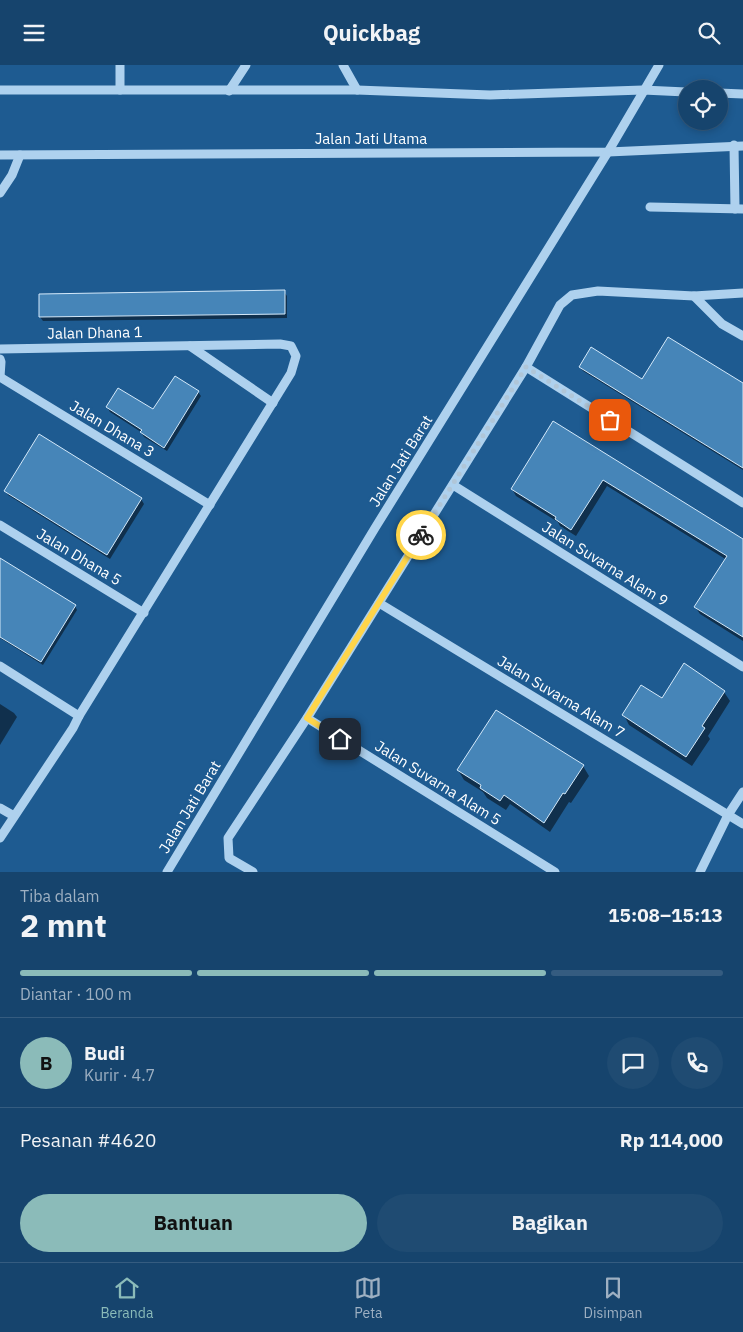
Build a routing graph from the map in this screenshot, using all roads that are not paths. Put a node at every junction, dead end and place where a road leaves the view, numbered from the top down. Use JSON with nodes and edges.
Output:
{"nodes":[{"id":1,"x":120,"y":65,"type":"edge"},
{"id":2,"x":246,"y":65,"type":"edge"},
{"id":3,"x":343,"y":65,"type":"edge"},
{"id":4,"x":659,"y":65,"type":"edge"},
{"id":5,"x":120,"y":89,"type":"junction"},
{"id":6,"x":0,"y":90,"type":"edge"},
{"id":7,"x":357,"y":90,"type":"junction"},
{"id":8,"x":643,"y":90,"type":"junction"},
{"id":9,"x":229,"y":91,"type":"junction"},
{"id":10,"x":678,"y":92,"type":"edge"},
{"id":11,"x":728,"y":93,"type":"edge"},
{"id":12,"x":743,"y":94,"type":"edge"},
{"id":13,"x":738,"y":146,"type":"edge"},
{"id":14,"x":608,"y":152,"type":"junction"},
{"id":15,"x":0,"y":155,"type":"edge"},
{"id":16,"x":20,"y":155,"type":"junction"},
{"id":17,"x":0,"y":193,"type":"edge"},
{"id":18,"x":650,"y":207,"type":"dead end"},
{"id":19,"x":739,"y":209,"type":"edge"},
{"id":20,"x":743,"y":293,"type":"edge"},
{"id":21,"x":694,"y":296,"type":"junction"},
{"id":22,"x":743,"y":336,"type":"edge"},
{"id":23,"x":190,"y":345,"type":"junction"},
{"id":24,"x":0,"y":349,"type":"edge"},
{"id":25,"x":0,"y":359,"type":"edge"},
{"id":26,"x":526,"y":367,"type":"junction"},
{"id":27,"x":0,"y":377,"type":"edge"},
{"id":28,"x":273,"y":403,"type":"junction"},
{"id":29,"x":453,"y":485,"type":"junction"},
{"id":30,"x":743,"y":503,"type":"edge"},
{"id":31,"x":210,"y":505,"type":"junction"},
{"id":32,"x":0,"y":525,"type":"edge"},
{"id":33,"x":379,"y":603,"type":"junction"},
{"id":34,"x":144,"y":613,"type":"junction"},
{"id":35,"x":0,"y":666,"type":"edge"},
{"id":36,"x":743,"y":667,"type":"edge"},
{"id":37,"x":79,"y":717,"type":"junction"},
{"id":38,"x":307,"y":718,"type":"junction"},
{"id":39,"x":743,"y":792,"type":"edge"},
{"id":40,"x":0,"y":808,"type":"edge"},
{"id":41,"x":728,"y":815,"type":"junction"},
{"id":42,"x":14,"y":816,"type":"junction"},
{"id":43,"x":743,"y":824,"type":"edge"},
{"id":44,"x":0,"y":838,"type":"edge"},
{"id":45,"x":167,"y":872,"type":"edge"},
{"id":46,"x":253,"y":872,"type":"edge"},
{"id":47,"x":555,"y":872,"type":"edge"},
{"id":48,"x":700,"y":872,"type":"edge"}],
"edges":[{"from":1,"to":5,"type":"street"},
{"from":2,"to":9,"type":"street"},
{"from":3,"to":7,"type":"street"},
{"from":4,"to":8,"type":"street","name":"Jalan Jati Barat"},
{"from":5,"to":6,"type":"street"},
{"from":5,"to":9,"type":"street"},
{"from":7,"to":8,"type":"street"},
{"from":7,"to":9,"type":"street"},
{"from":8,"to":10,"type":"street"},
{"from":8,"to":14,"type":"street","name":"Jalan Jati Barat"},
{"from":11,"to":12,"type":"street"},
{"from":13,"to":14,"type":"street","name":"Jalan Jati Utama"},
{"from":13,"to":19,"type":"street"},
{"from":14,"to":16,"type":"street","name":"Jalan Jati Utama"},
{"from":14,"to":45,"type":"street","name":"Jalan Jati Barat"},
{"from":15,"to":16,"type":"street","name":"Jalan Jati Utama"},
{"from":16,"to":17,"type":"street"},
{"from":18,"to":19,"type":"street"},
{"from":20,"to":21,"type":"street"},
{"from":21,"to":22,"type":"street"},
{"from":21,"to":26,"type":"street"},
{"from":23,"to":24,"type":"street","name":"Jalan Dhana 1"},
{"from":23,"to":28,"type":"street"},
{"from":23,"to":28,"type":"street","name":"Jalan Dhana 1"},
{"from":25,"to":27,"type":"street"},
{"from":26,"to":29,"type":"street"},
{"from":26,"to":30,"type":"street"},
{"from":27,"to":31,"type":"street","name":"Jalan Dhana 3"},
{"from":28,"to":31,"type":"street"},
{"from":29,"to":33,"type":"street"},
{"from":29,"to":36,"type":"street","name":"Jalan Suvarna Alam 9"},
{"from":31,"to":34,"type":"street"},
{"from":32,"to":34,"type":"street","name":"Jalan Dhana 5"},
{"from":33,"to":38,"type":"street"},
{"from":33,"to":41,"type":"street","name":"Jalan Suvarna Alam 7"},
{"from":34,"to":37,"type":"street"},
{"from":35,"to":37,"type":"street"},
{"from":37,"to":42,"type":"street"},
{"from":38,"to":46,"type":"street"},
{"from":38,"to":47,"type":"street","name":"Jalan Suvarna Alam 5"},
{"from":39,"to":41,"type":"street"},
{"from":40,"to":42,"type":"street"},
{"from":41,"to":43,"type":"street","name":"Jalan Suvarna Alam 7"},
{"from":41,"to":48,"type":"street"},
{"from":42,"to":44,"type":"street"}]}
